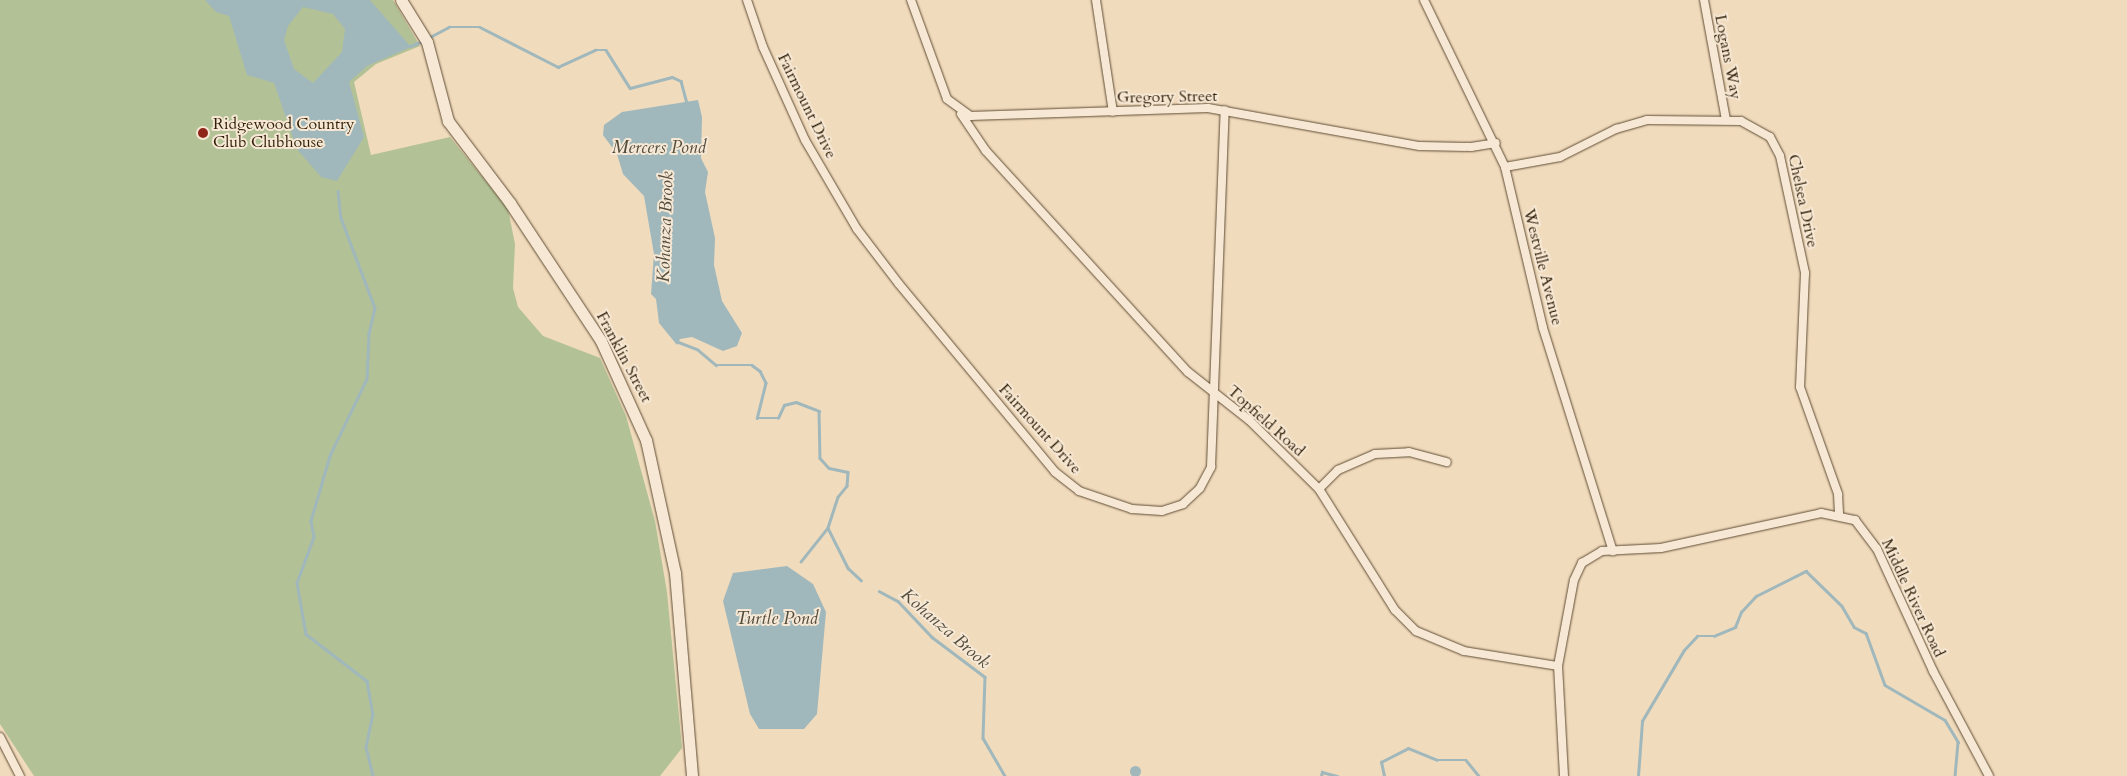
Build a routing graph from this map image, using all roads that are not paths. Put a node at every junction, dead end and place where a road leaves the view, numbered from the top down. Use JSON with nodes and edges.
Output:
{"nodes":[{"id":1,"x":401,"y":0,"type":"edge"},
{"id":2,"x":747,"y":0,"type":"edge"},
{"id":3,"x":911,"y":0,"type":"edge"},
{"id":4,"x":1096,"y":0,"type":"edge"},
{"id":5,"x":1424,"y":0,"type":"edge"},
{"id":6,"x":1704,"y":0,"type":"edge"},
{"id":7,"x":1225,"y":110,"type":"junction"},
{"id":8,"x":1113,"y":112,"type":"junction"},
{"id":9,"x":961,"y":114,"type":"junction"},
{"id":10,"x":1726,"y":120,"type":"junction"},
{"id":11,"x":1496,"y":143,"type":"junction"},
{"id":12,"x":1505,"y":167,"type":"junction"},
{"id":13,"x":1214,"y":392,"type":"junction"},
{"id":14,"x":1447,"y":462,"type":"dead end"},
{"id":15,"x":1318,"y":489,"type":"junction"},
{"id":16,"x":1839,"y":514,"type":"junction"},
{"id":17,"x":1613,"y":551,"type":"junction"},
{"id":18,"x":1558,"y":666,"type":"junction"},
{"id":19,"x":0,"y":737,"type":"edge"},
{"id":20,"x":20,"y":776,"type":"edge"},
{"id":21,"x":692,"y":776,"type":"edge"},
{"id":22,"x":1564,"y":776,"type":"edge"},
{"id":23,"x":1989,"y":776,"type":"edge"}],
"edges":[{"from":1,"to":21,"type":"main road","name":"Franklin Street"},
{"from":2,"to":13,"type":"street","name":"Fairmount Drive"},
{"from":3,"to":9,"type":"street"},
{"from":4,"to":8,"type":"street"},
{"from":5,"to":11,"type":"street","name":"Westville Avenue"},
{"from":6,"to":10,"type":"street","name":"Logans Way"},
{"from":7,"to":8,"type":"street","name":"Gregory Street"},
{"from":7,"to":11,"type":"street","name":"Gregory Street"},
{"from":7,"to":13,"type":"street","name":"Fairmount Drive"},
{"from":8,"to":9,"type":"street","name":"Gregory Street"},
{"from":9,"to":13,"type":"street","name":"Topfield Road"},
{"from":10,"to":12,"type":"street","name":"Chelsea Drive"},
{"from":10,"to":16,"type":"street","name":"Chelsea Drive"},
{"from":11,"to":12,"type":"street","name":"Westville Avenue"},
{"from":12,"to":17,"type":"street","name":"Westville Avenue"},
{"from":13,"to":15,"type":"street","name":"Topfield Road"},
{"from":14,"to":15,"type":"street"},
{"from":15,"to":18,"type":"street","name":"Topfield Road"},
{"from":16,"to":17,"type":"street"},
{"from":16,"to":23,"type":"street","name":"Middle River Road"},
{"from":17,"to":18,"type":"street"},
{"from":18,"to":22,"type":"street"},
{"from":19,"to":20,"type":"street"}]}
